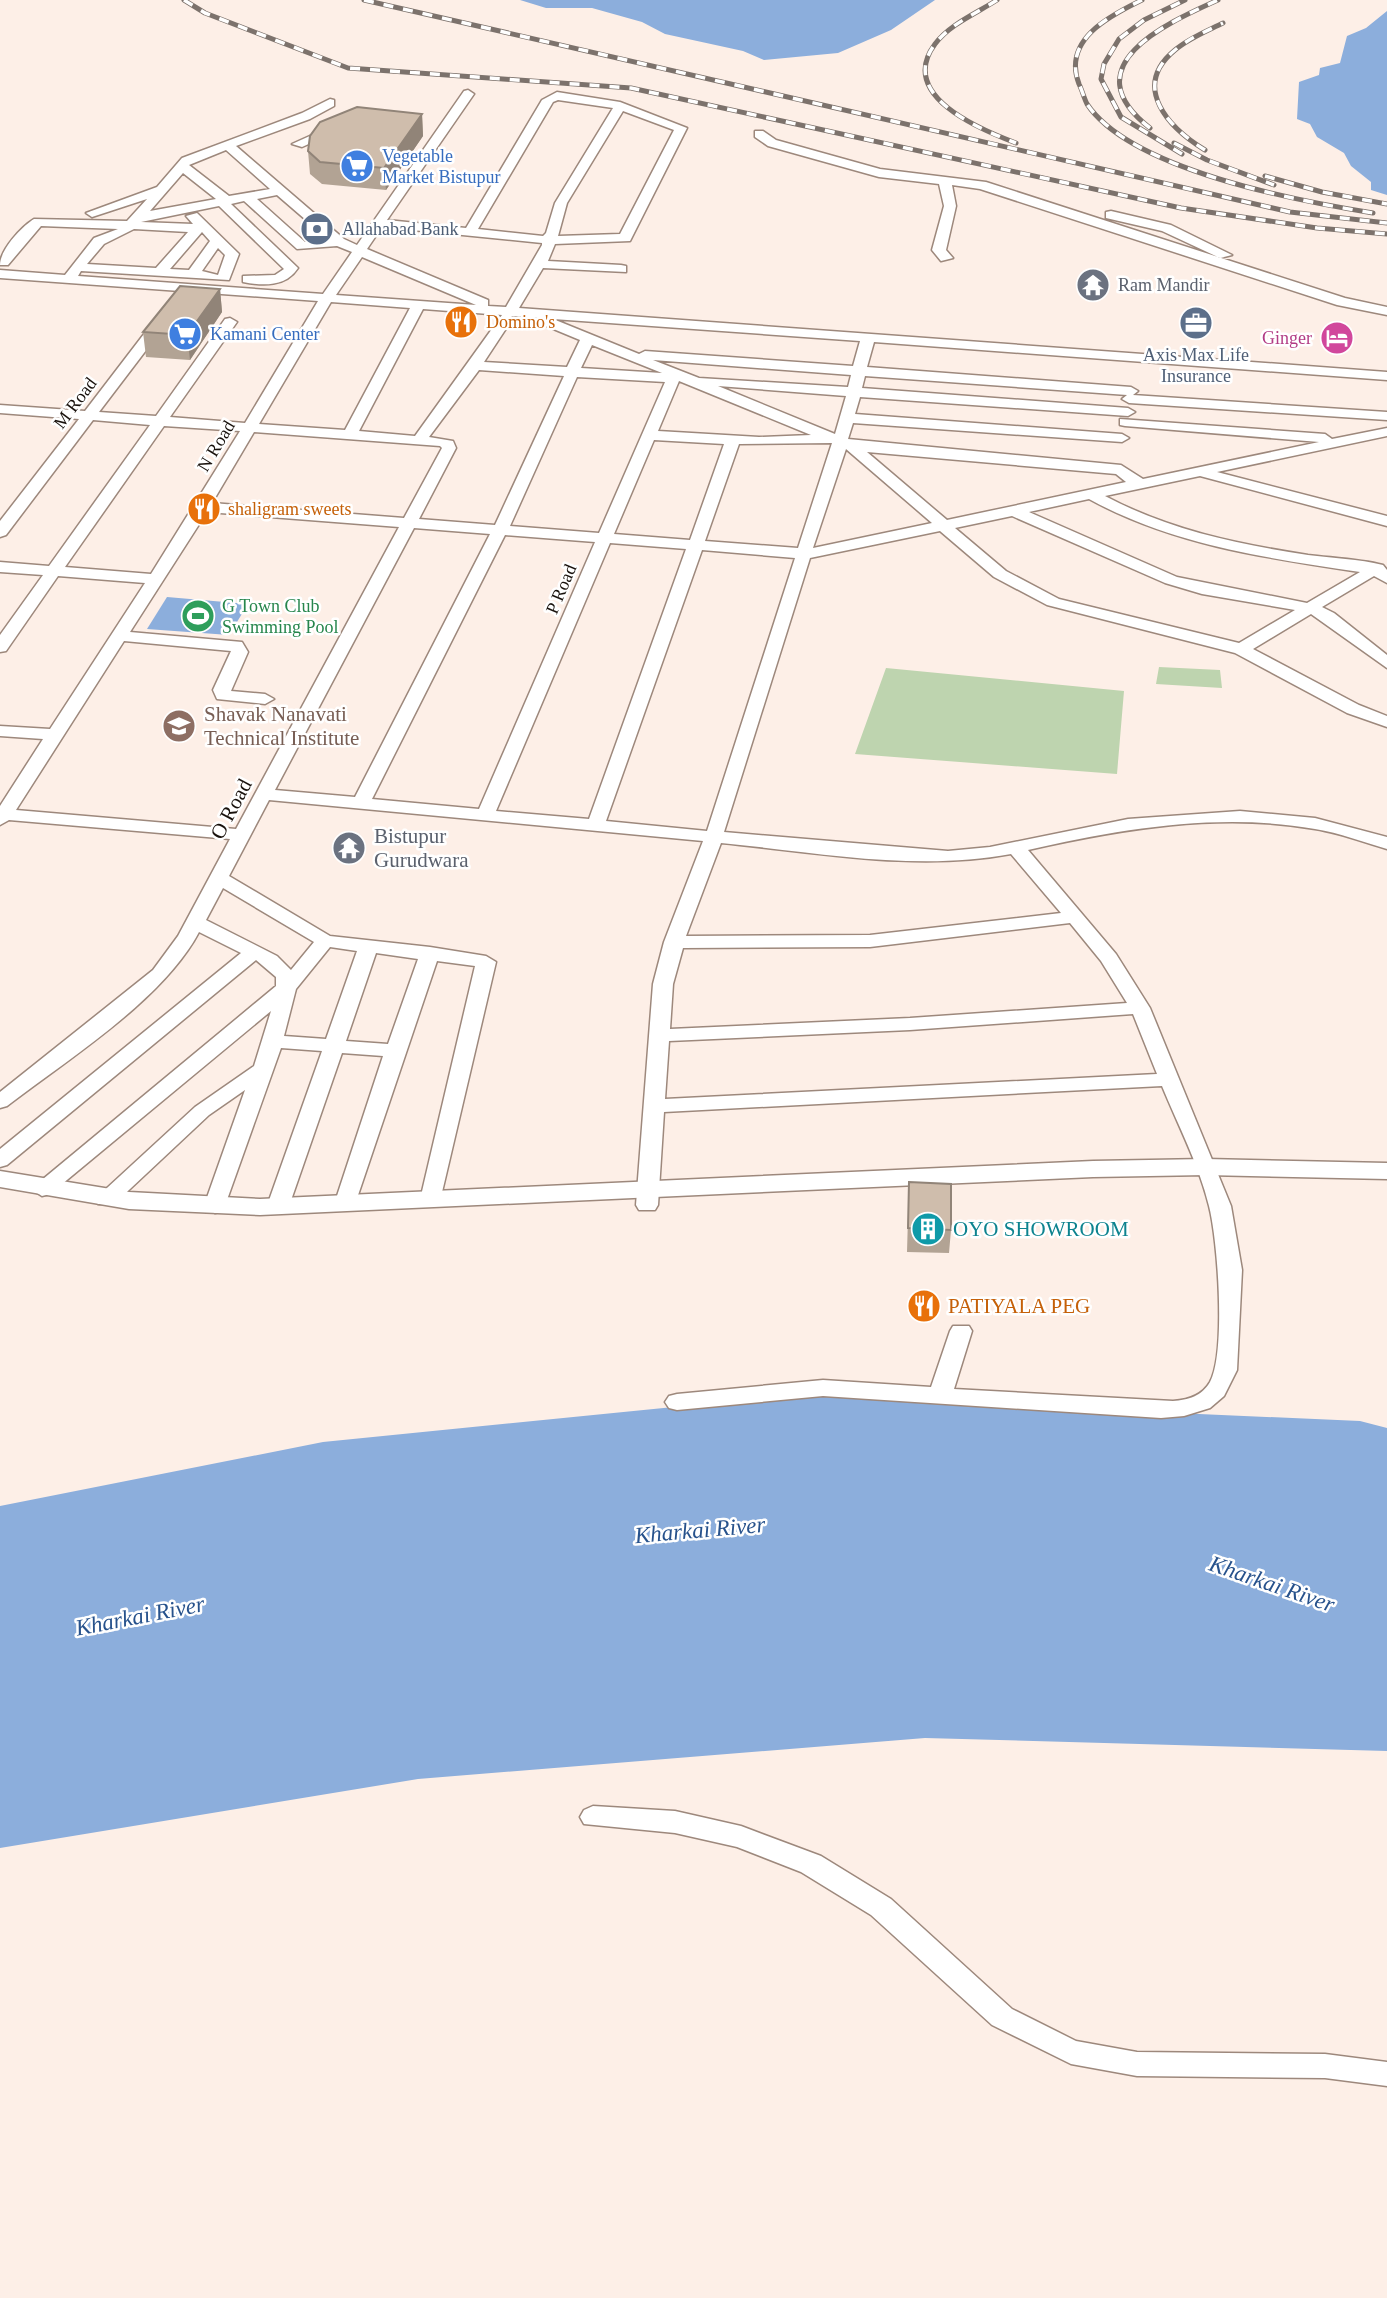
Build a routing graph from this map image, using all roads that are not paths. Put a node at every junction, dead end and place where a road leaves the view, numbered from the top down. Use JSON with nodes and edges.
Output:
{"nodes":[{"id":1,"x":468,"y":94,"type":"dead end"},
{"id":2,"x":330,"y":103,"type":"dead end"},
{"id":3,"x":620,"y":106,"type":"junction"},
{"id":4,"x":351,"y":124,"type":"edge"},
{"id":5,"x":257,"y":135,"type":"junction"},
{"id":6,"x":298,"y":144,"type":"junction"},
{"id":7,"x":227,"y":145,"type":"junction"},
{"id":8,"x":318,"y":146,"type":"edge"},
{"id":9,"x":181,"y":165,"type":"junction"},
{"id":10,"x":945,"y":180,"type":"junction"},
{"id":11,"x":162,"y":189,"type":"junction"},
{"id":12,"x":279,"y":191,"type":"junction"},
{"id":13,"x":247,"y":197,"type":"junction"},
{"id":14,"x":225,"y":202,"type":"junction"},
{"id":15,"x":185,"y":209,"type":"junction"},
{"id":16,"x":92,"y":213,"type":"junction"},
{"id":17,"x":137,"y":219,"type":"junction"},
{"id":18,"x":46,"y":221,"type":"junction"},
{"id":19,"x":380,"y":223,"type":"junction"},
{"id":20,"x":199,"y":224,"type":"junction"},
{"id":21,"x":471,"y":230,"type":"junction"},
{"id":22,"x":23,"y":236,"type":"junction"},
{"id":23,"x":109,"y":236,"type":"junction"},
{"id":24,"x":218,"y":239,"type":"junction"},
{"id":25,"x":0,"y":240,"type":"edge"},
{"id":26,"x":546,"y":240,"type":"junction"},
{"id":27,"x":339,"y":242,"type":"junction"},
{"id":28,"x":361,"y":252,"type":"junction"},
{"id":29,"x":946,"y":258,"type":"dead end"},
{"id":30,"x":539,"y":264,"type":"junction"},
{"id":31,"x":1,"y":266,"type":"edge"},
{"id":32,"x":78,"y":267,"type":"junction"},
{"id":33,"x":621,"y":269,"type":"dead end"},
{"id":34,"x":160,"y":271,"type":"junction"},
{"id":35,"x":193,"y":274,"type":"junction"},
{"id":36,"x":224,"y":277,"type":"junction"},
{"id":37,"x":67,"y":279,"type":"junction"},
{"id":38,"x":0,"y":282,"type":"edge"},
{"id":39,"x":180,"y":296,"type":"junction"},
{"id":40,"x":324,"y":301,"type":"junction"},
{"id":41,"x":1387,"y":306,"type":"edge"},
{"id":42,"x":417,"y":308,"type":"junction"},
{"id":43,"x":1387,"y":311,"type":"edge"},
{"id":44,"x":505,"y":313,"type":"junction"},
{"id":45,"x":544,"y":320,"type":"junction"},
{"id":46,"x":230,"y":323,"type":"dead end"},
{"id":47,"x":588,"y":338,"type":"junction"},
{"id":48,"x":867,"y":340,"type":"junction"},
{"id":49,"x":625,"y":354,"type":"junction"},
{"id":50,"x":1138,"y":360,"type":"junction"},
{"id":51,"x":475,"y":366,"type":"junction"},
{"id":52,"x":861,"y":370,"type":"junction"},
{"id":53,"x":571,"y":372,"type":"junction"},
{"id":54,"x":1387,"y":378,"type":"edge"},
{"id":55,"x":680,"y":379,"type":"junction"},
{"id":56,"x":856,"y":391,"type":"junction"},
{"id":57,"x":1128,"y":406,"type":"junction"},
{"id":58,"x":1,"y":410,"type":"edge"},
{"id":59,"x":90,"y":416,"type":"junction"},
{"id":60,"x":1387,"y":416,"type":"edge"},
{"id":61,"x":847,"y":418,"type":"junction"},
{"id":62,"x":160,"y":420,"type":"junction"},
{"id":63,"x":250,"y":427,"type":"junction"},
{"id":64,"x":1387,"y":432,"type":"edge"},
{"id":65,"x":350,"y":435,"type":"junction"},
{"id":66,"x":649,"y":435,"type":"junction"},
{"id":67,"x":1122,"y":438,"type":"junction"},
{"id":68,"x":419,"y":440,"type":"junction"},
{"id":69,"x":733,"y":440,"type":"junction"},
{"id":70,"x":1344,"y":440,"type":"junction"},
{"id":71,"x":841,"y":442,"type":"junction"},
{"id":72,"x":1121,"y":470,"type":"junction"},
{"id":73,"x":1204,"y":473,"type":"junction"},
{"id":74,"x":1145,"y":485,"type":"junction"},
{"id":75,"x":1094,"y":496,"type":"junction"},
{"id":76,"x":202,"y":507,"type":"junction"},
{"id":77,"x":1016,"y":512,"type":"junction"},
{"id":78,"x":1387,"y":521,"type":"edge"},
{"id":79,"x":408,"y":523,"type":"junction"},
{"id":80,"x":943,"y":527,"type":"junction"},
{"id":81,"x":500,"y":530,"type":"junction"},
{"id":82,"x":0,"y":532,"type":"edge"},
{"id":83,"x":604,"y":538,"type":"junction"},
{"id":84,"x":697,"y":547,"type":"junction"},
{"id":85,"x":804,"y":554,"type":"junction"},
{"id":86,"x":0,"y":567,"type":"edge"},
{"id":87,"x":1383,"y":570,"type":"edge"},
{"id":88,"x":56,"y":571,"type":"junction"},
{"id":89,"x":156,"y":579,"type":"junction"},
{"id":90,"x":1310,"y":608,"type":"junction"},
{"id":91,"x":120,"y":636,"type":"junction"},
{"id":92,"x":0,"y":647,"type":"edge"},
{"id":93,"x":1241,"y":649,"type":"junction"},
{"id":94,"x":1387,"y":663,"type":"edge"},
{"id":95,"x":265,"y":699,"type":"dead end"},
{"id":96,"x":1387,"y":722,"type":"edge"},
{"id":97,"x":0,"y":731,"type":"edge"},
{"id":98,"x":55,"y":735,"type":"junction"},
{"id":99,"x":265,"y":794,"type":"junction"},
{"id":100,"x":361,"y":803,"type":"junction"},
{"id":101,"x":485,"y":815,"type":"junction"},
{"id":102,"x":2,"y":817,"type":"edge"},
{"id":103,"x":596,"y":825,"type":"junction"},
{"id":104,"x":243,"y":835,"type":"junction"},
{"id":105,"x":714,"y":836,"type":"junction"},
{"id":106,"x":1387,"y":843,"type":"edge"},
{"id":107,"x":1017,"y":849,"type":"junction"},
{"id":108,"x":220,"y":878,"type":"junction"},
{"id":109,"x":1074,"y":917,"type":"junction"},
{"id":110,"x":195,"y":922,"type":"junction"},
{"id":111,"x":325,"y":941,"type":"junction"},
{"id":112,"x":674,"y":942,"type":"junction"},
{"id":113,"x":368,"y":948,"type":"junction"},
{"id":114,"x":254,"y":952,"type":"junction"},
{"id":115,"x":430,"y":953,"type":"junction"},
{"id":116,"x":286,"y":988,"type":"junction"},
{"id":117,"x":1140,"y":1007,"type":"junction"},
{"id":118,"x":657,"y":1036,"type":"junction"},
{"id":119,"x":272,"y":1041,"type":"junction"},
{"id":120,"x":334,"y":1046,"type":"junction"},
{"id":121,"x":395,"y":1051,"type":"junction"},
{"id":122,"x":263,"y":1069,"type":"junction"},
{"id":123,"x":1170,"y":1079,"type":"junction"},
{"id":124,"x":0,"y":1102,"type":"edge"},
{"id":125,"x":654,"y":1106,"type":"junction"},
{"id":126,"x":0,"y":1160,"type":"edge"},
{"id":127,"x":1387,"y":1171,"type":"edge"},
{"id":128,"x":1208,"y":1175,"type":"junction"},
{"id":129,"x":0,"y":1179,"type":"edge"},
{"id":130,"x":1387,"y":1185,"type":"edge"},
{"id":131,"x":42,"y":1189,"type":"junction"},
{"id":132,"x":647,"y":1196,"type":"junction"},
{"id":133,"x":0,"y":1197,"type":"edge"},
{"id":134,"x":106,"y":1199,"type":"junction"},
{"id":135,"x":431,"y":1200,"type":"junction"},
{"id":136,"x":345,"y":1205,"type":"junction"},
{"id":137,"x":215,"y":1206,"type":"junction"},
{"id":138,"x":278,"y":1206,"type":"junction"},
{"id":139,"x":961,"y":1331,"type":"dead end"},
{"id":140,"x":940,"y":1395,"type":"junction"},
{"id":141,"x":677,"y":1402,"type":"dead end"},
{"id":142,"x":593,"y":1817,"type":"dead end"},
{"id":143,"x":1387,"y":2074,"type":"edge"}],
"edges":[{"from":1,"to":19,"type":"street","name":"N Road"},
{"from":2,"to":5,"type":"street"},
{"from":3,"to":21,"type":"street"},
{"from":3,"to":26,"type":"street"},
{"from":3,"to":26,"type":"street"},
{"from":4,"to":6,"type":"street"},
{"from":5,"to":6,"type":"street"},
{"from":5,"to":7,"type":"street"},
{"from":6,"to":8,"type":"street"},
{"from":7,"to":9,"type":"street"},
{"from":7,"to":12,"type":"street"},
{"from":9,"to":11,"type":"street"},
{"from":9,"to":14,"type":"street"},
{"from":10,"to":29,"type":"street"},
{"from":10,"to":41,"type":"street"},
{"from":10,"to":43,"type":"street"},
{"from":11,"to":15,"type":"street"},
{"from":11,"to":16,"type":"street"},
{"from":11,"to":17,"type":"street"},
{"from":12,"to":13,"type":"street"},
{"from":12,"to":27,"type":"street"},
{"from":13,"to":14,"type":"street"},
{"from":13,"to":27,"type":"street"},
{"from":14,"to":15,"type":"street"},
{"from":14,"to":36,"type":"street"},
{"from":15,"to":17,"type":"street"},
{"from":15,"to":20,"type":"street"},
{"from":16,"to":17,"type":"street"},
{"from":16,"to":18,"type":"street"},
{"from":17,"to":18,"type":"street"},
{"from":17,"to":20,"type":"street"},
{"from":17,"to":23,"type":"street"},
{"from":18,"to":22,"type":"street"},
{"from":19,"to":21,"type":"street"},
{"from":19,"to":28,"type":"street","name":"N Road"},
{"from":20,"to":24,"type":"street"},
{"from":20,"to":34,"type":"street"},
{"from":21,"to":26,"type":"street"},
{"from":22,"to":23,"type":"street"},
{"from":22,"to":25,"type":"street"},
{"from":22,"to":31,"type":"street"},
{"from":23,"to":32,"type":"street"},
{"from":24,"to":35,"type":"street"},
{"from":24,"to":36,"type":"street"},
{"from":26,"to":30,"type":"street"},
{"from":27,"to":28,"type":"street"},
{"from":28,"to":40,"type":"street","name":"N Road"},
{"from":28,"to":44,"type":"street"},
{"from":30,"to":33,"type":"street"},
{"from":30,"to":44,"type":"street"},
{"from":31,"to":32,"type":"street"},
{"from":31,"to":37,"type":"street"},
{"from":32,"to":34,"type":"street"},
{"from":32,"to":37,"type":"street"},
{"from":34,"to":35,"type":"street"},
{"from":35,"to":36,"type":"street"},
{"from":37,"to":40,"type":"street"},
{"from":38,"to":39,"type":"street"},
{"from":39,"to":40,"type":"street"},
{"from":39,"to":59,"type":"street","name":"M Road"},
{"from":40,"to":42,"type":"street"},
{"from":40,"to":63,"type":"street","name":"N Road"},
{"from":42,"to":44,"type":"street"},
{"from":42,"to":65,"type":"street"},
{"from":44,"to":45,"type":"street"},
{"from":44,"to":48,"type":"street"},
{"from":44,"to":51,"type":"street"},
{"from":45,"to":47,"type":"street"},
{"from":45,"to":48,"type":"street"},
{"from":46,"to":62,"type":"street"},
{"from":47,"to":49,"type":"street"},
{"from":47,"to":53,"type":"street"},
{"from":48,"to":50,"type":"street"},
{"from":48,"to":52,"type":"street"},
{"from":49,"to":52,"type":"street"},
{"from":49,"to":55,"type":"street"},
{"from":50,"to":54,"type":"street"},
{"from":50,"to":57,"type":"street"},
{"from":51,"to":53,"type":"street"},
{"from":51,"to":68,"type":"street"},
{"from":52,"to":56,"type":"street"},
{"from":52,"to":57,"type":"street"},
{"from":53,"to":55,"type":"street"},
{"from":53,"to":81,"type":"street"},
{"from":55,"to":56,"type":"street"},
{"from":55,"to":66,"type":"street","name":"P Road"},
{"from":55,"to":71,"type":"street"},
{"from":56,"to":57,"type":"street"},
{"from":56,"to":61,"type":"street"},
{"from":57,"to":60,"type":"street"},
{"from":57,"to":67,"type":"street"},
{"from":57,"to":70,"type":"street"},
{"from":58,"to":59,"type":"street"},
{"from":59,"to":62,"type":"street"},
{"from":59,"to":82,"type":"street","name":"M Road"},
{"from":61,"to":67,"type":"street"},
{"from":61,"to":71,"type":"street"},
{"from":62,"to":63,"type":"street"},
{"from":62,"to":88,"type":"street"},
{"from":63,"to":65,"type":"street"},
{"from":63,"to":76,"type":"street","name":"N Road"},
{"from":64,"to":70,"type":"street"},
{"from":65,"to":68,"type":"street"},
{"from":66,"to":69,"type":"street"},
{"from":66,"to":83,"type":"street","name":"P Road"},
{"from":67,"to":72,"type":"street"},
{"from":68,"to":79,"type":"street","name":"O Road"},
{"from":69,"to":71,"type":"street"},
{"from":69,"to":84,"type":"street"},
{"from":70,"to":73,"type":"street"},
{"from":71,"to":72,"type":"street"},
{"from":71,"to":80,"type":"street"},
{"from":71,"to":85,"type":"street"},
{"from":72,"to":74,"type":"street"},
{"from":73,"to":74,"type":"street"},
{"from":73,"to":78,"type":"street"},
{"from":74,"to":75,"type":"street"},
{"from":75,"to":77,"type":"street"},
{"from":75,"to":87,"type":"street"},
{"from":76,"to":79,"type":"street"},
{"from":76,"to":89,"type":"street","name":"N Road"},
{"from":77,"to":80,"type":"street"},
{"from":77,"to":90,"type":"street"},
{"from":79,"to":81,"type":"street"},
{"from":79,"to":99,"type":"street","name":"O Road"},
{"from":80,"to":85,"type":"street"},
{"from":80,"to":93,"type":"street"},
{"from":81,"to":83,"type":"street"},
{"from":81,"to":100,"type":"street"},
{"from":83,"to":84,"type":"street"},
{"from":83,"to":101,"type":"street","name":"P Road"},
{"from":84,"to":85,"type":"street"},
{"from":84,"to":103,"type":"street"},
{"from":85,"to":105,"type":"street"},
{"from":86,"to":88,"type":"street"},
{"from":87,"to":90,"type":"street"},
{"from":88,"to":89,"type":"street"},
{"from":88,"to":92,"type":"street"},
{"from":89,"to":91,"type":"street","name":"N Road"},
{"from":90,"to":93,"type":"street"},
{"from":90,"to":94,"type":"street"},
{"from":91,"to":95,"type":"street"},
{"from":91,"to":98,"type":"street","name":"N Road"},
{"from":93,"to":96,"type":"street"},
{"from":97,"to":98,"type":"street"},
{"from":98,"to":102,"type":"street","name":"N Road"},
{"from":99,"to":100,"type":"street"},
{"from":99,"to":104,"type":"street","name":"O Road"},
{"from":100,"to":101,"type":"street"},
{"from":101,"to":103,"type":"street"},
{"from":102,"to":104,"type":"street"},
{"from":103,"to":105,"type":"street"},
{"from":104,"to":108,"type":"street","name":"O Road"},
{"from":105,"to":107,"type":"street"},
{"from":105,"to":112,"type":"street"},
{"from":106,"to":107,"type":"street"},
{"from":107,"to":109,"type":"street"},
{"from":108,"to":110,"type":"street","name":"O Road"},
{"from":108,"to":111,"type":"street"},
{"from":109,"to":112,"type":"street"},
{"from":109,"to":117,"type":"street"},
{"from":110,"to":114,"type":"street"},
{"from":110,"to":124,"type":"street","name":"O Road"},
{"from":111,"to":113,"type":"street"},
{"from":111,"to":116,"type":"street"},
{"from":112,"to":118,"type":"street"},
{"from":113,"to":115,"type":"street"},
{"from":113,"to":120,"type":"street"},
{"from":114,"to":116,"type":"street"},
{"from":114,"to":126,"type":"street"},
{"from":115,"to":121,"type":"street"},
{"from":115,"to":135,"type":"street"},
{"from":116,"to":119,"type":"street"},
{"from":116,"to":131,"type":"street"},
{"from":117,"to":118,"type":"street"},
{"from":117,"to":123,"type":"street"},
{"from":118,"to":125,"type":"street"},
{"from":119,"to":120,"type":"street"},
{"from":119,"to":122,"type":"street"},
{"from":120,"to":121,"type":"street"},
{"from":120,"to":138,"type":"street"},
{"from":121,"to":136,"type":"street"},
{"from":122,"to":134,"type":"street"},
{"from":122,"to":137,"type":"street"},
{"from":123,"to":125,"type":"street"},
{"from":123,"to":128,"type":"street"},
{"from":125,"to":132,"type":"street"},
{"from":127,"to":128,"type":"main road"},
{"from":128,"to":130,"type":"main road"},
{"from":128,"to":132,"type":"main road"},
{"from":128,"to":140,"type":"street"},
{"from":129,"to":131,"type":"main road"},
{"from":131,"to":134,"type":"main road"},
{"from":132,"to":133,"type":"main road"},
{"from":132,"to":135,"type":"main road"},
{"from":134,"to":137,"type":"main road"},
{"from":135,"to":136,"type":"main road"},
{"from":136,"to":138,"type":"main road"},
{"from":137,"to":138,"type":"main road"},
{"from":139,"to":140,"type":"street"},
{"from":140,"to":141,"type":"street"},
{"from":142,"to":143,"type":"street"}]}
